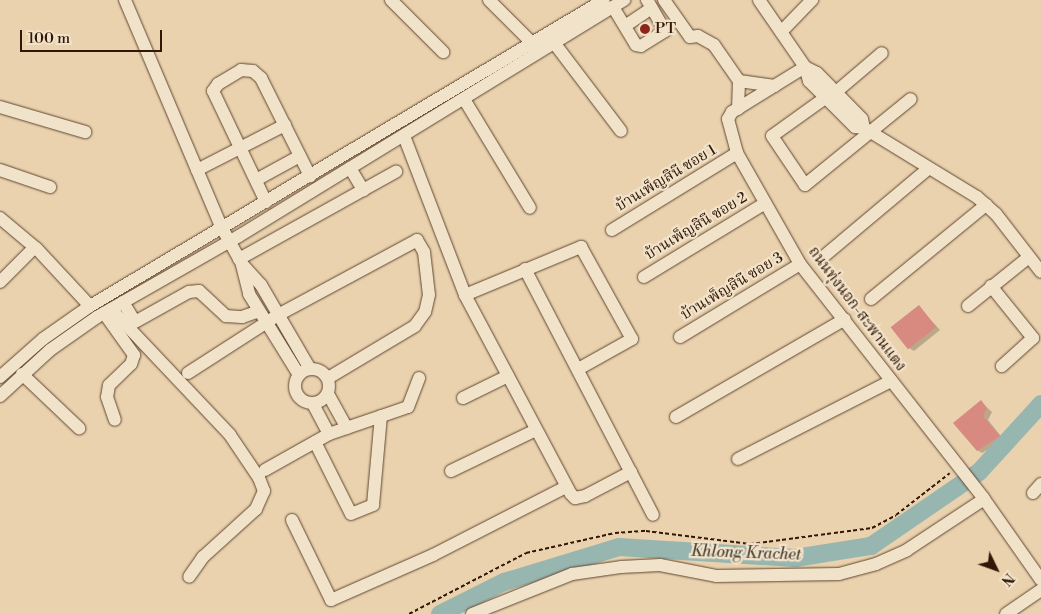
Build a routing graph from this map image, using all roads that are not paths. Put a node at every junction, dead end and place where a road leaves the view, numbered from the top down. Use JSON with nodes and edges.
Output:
{"nodes":[{"id":1,"x":126,"y":0,"type":"edge"},
{"id":2,"x":391,"y":0,"type":"edge"},
{"id":3,"x":410,"y":0,"type":"edge"},
{"id":4,"x":489,"y":0,"type":"edge"},
{"id":5,"x":624,"y":0,"type":"edge"},
{"id":6,"x":664,"y":0,"type":"edge"},
{"id":7,"x":759,"y":0,"type":"edge"},
{"id":8,"x":812,"y":0,"type":"edge"},
{"id":9,"x":588,"y":4,"type":"edge"},
{"id":10,"x":609,"y":4,"type":"edge"},
{"id":11,"x":649,"y":4,"type":"edge"},
{"id":12,"x":401,"y":10,"type":"junction"},
{"id":13,"x":625,"y":26,"type":"junction"},
{"id":14,"x":781,"y":32,"type":"junction"},
{"id":15,"x":533,"y":44,"type":"junction"},
{"id":16,"x":555,"y":44,"type":"junction"},
{"id":17,"x":443,"y":52,"type":"dead end"},
{"id":18,"x":882,"y":53,"type":"dead end"},
{"id":19,"x":805,"y":68,"type":"junction"},
{"id":20,"x":739,"y":80,"type":"junction"},
{"id":21,"x":775,"y":86,"type":"junction"},
{"id":22,"x":831,"y":95,"type":"junction"},
{"id":23,"x":464,"y":99,"type":"junction"},
{"id":24,"x":910,"y":100,"type":"dead end"},
{"id":25,"x":0,"y":107,"type":"edge"},
{"id":26,"x":738,"y":109,"type":"junction"},
{"id":27,"x":284,"y":124,"type":"junction"},
{"id":28,"x":868,"y":130,"type":"junction"},
{"id":29,"x":621,"y":131,"type":"dead end"},
{"id":30,"x":85,"y":132,"type":"dead end"},
{"id":31,"x":404,"y":136,"type":"junction"},
{"id":32,"x":240,"y":147,"type":"junction"},
{"id":33,"x":737,"y":153,"type":"junction"},
{"id":34,"x":300,"y":156,"type":"junction"},
{"id":35,"x":350,"y":168,"type":"junction"},
{"id":36,"x":928,"y":169,"type":"junction"},
{"id":37,"x":0,"y":170,"type":"edge"},
{"id":38,"x":197,"y":170,"type":"junction"},
{"id":39,"x":396,"y":172,"type":"dead end"},
{"id":40,"x":310,"y":176,"type":"junction"},
{"id":41,"x":256,"y":180,"type":"junction"},
{"id":42,"x":50,"y":187,"type":"dead end"},
{"id":43,"x":363,"y":190,"type":"junction"},
{"id":44,"x":266,"y":202,"type":"junction"},
{"id":45,"x":765,"y":203,"type":"junction"},
{"id":46,"x":986,"y":205,"type":"junction"},
{"id":47,"x":530,"y":208,"type":"dead end"},
{"id":48,"x":0,"y":218,"type":"edge"},
{"id":49,"x":222,"y":228,"type":"junction"},
{"id":50,"x":612,"y":230,"type":"dead end"},
{"id":51,"x":229,"y":242,"type":"junction"},
{"id":52,"x":35,"y":247,"type":"junction"},
{"id":53,"x":824,"y":257,"type":"dead end"},
{"id":54,"x":1028,"y":257,"type":"junction"},
{"id":55,"x":241,"y":262,"type":"junction"},
{"id":56,"x":800,"y":264,"type":"junction"},
{"id":57,"x":524,"y":269,"type":"junction"},
{"id":58,"x":1041,"y":272,"type":"edge"},
{"id":59,"x":644,"y":277,"type":"dead end"},
{"id":60,"x":0,"y":282,"type":"edge"},
{"id":61,"x":991,"y":286,"type":"junction"},
{"id":62,"x":465,"y":295,"type":"junction"},
{"id":63,"x":871,"y":299,"type":"dead end"},
{"id":64,"x":123,"y":302,"type":"junction"},
{"id":65,"x":90,"y":306,"type":"junction"},
{"id":66,"x":968,"y":306,"type":"dead end"},
{"id":67,"x":108,"y":311,"type":"junction"},
{"id":68,"x":259,"y":311,"type":"junction"},
{"id":69,"x":278,"y":315,"type":"junction"},
{"id":70,"x":845,"y":319,"type":"junction"},
{"id":71,"x":266,"y":323,"type":"junction"},
{"id":72,"x":680,"y":337,"type":"dead end"},
{"id":73,"x":1002,"y":366,"type":"dead end"},
{"id":74,"x":578,"y":369,"type":"junction"},
{"id":75,"x":304,"y":372,"type":"junction"},
{"id":76,"x":188,"y":373,"type":"dead end"},
{"id":77,"x":1,"y":374,"type":"edge"},
{"id":78,"x":22,"y":374,"type":"junction"},
{"id":79,"x":508,"y":376,"type":"junction"},
{"id":80,"x":328,"y":378,"type":"junction"},
{"id":81,"x":419,"y":378,"type":"dead end"},
{"id":82,"x":891,"y":381,"type":"junction"},
{"id":83,"x":328,"y":394,"type":"junction"},
{"id":84,"x":0,"y":396,"type":"edge"},
{"id":85,"x":463,"y":398,"type":"dead end"},
{"id":86,"x":313,"y":404,"type":"junction"},
{"id":87,"x":381,"y":416,"type":"junction"},
{"id":88,"x":676,"y":417,"type":"dead end"},
{"id":89,"x":115,"y":420,"type":"dead end"},
{"id":90,"x":79,"y":428,"type":"dead end"},
{"id":91,"x":347,"y":428,"type":"junction"},
{"id":92,"x":536,"y":430,"type":"junction"},
{"id":93,"x":329,"y":434,"type":"junction"},
{"id":94,"x":315,"y":442,"type":"junction"},
{"id":95,"x":738,"y":459,"type":"dead end"},
{"id":96,"x":265,"y":470,"type":"dead end"},
{"id":97,"x":451,"y":471,"type":"dead end"},
{"id":98,"x":631,"y":472,"type":"junction"},
{"id":99,"x":566,"y":487,"type":"junction"},
{"id":100,"x":981,"y":496,"type":"junction"},
{"id":101,"x":653,"y":516,"type":"dead end"},
{"id":102,"x":292,"y":520,"type":"dead end"},
{"id":103,"x":189,"y":577,"type":"dead end"},
{"id":104,"x":1041,"y":580,"type":"edge"},
{"id":105,"x":1041,"y":590,"type":"edge"},
{"id":106,"x":472,"y":614,"type":"edge"},
{"id":107,"x":1006,"y":614,"type":"edge"}],
"edges":[{"from":1,"to":38,"type":"street"},
{"from":2,"to":12,"type":"street"},
{"from":3,"to":12,"type":"street"},
{"from":4,"to":15,"type":"street"},
{"from":5,"to":10,"type":"street"},
{"from":6,"to":20,"type":"street"},
{"from":7,"to":14,"type":"street"},
{"from":8,"to":14,"type":"street"},
{"from":9,"to":10,"type":"street"},
{"from":9,"to":15,"type":"street"},
{"from":10,"to":13,"type":"street"},
{"from":10,"to":16,"type":"street"},
{"from":11,"to":13,"type":"street"},
{"from":11,"to":13,"type":"street"},
{"from":12,"to":17,"type":"street"},
{"from":14,"to":19,"type":"street"},
{"from":15,"to":40,"type":"street"},
{"from":16,"to":23,"type":"street"},
{"from":16,"to":29,"type":"street"},
{"from":18,"to":22,"type":"street"},
{"from":19,"to":21,"type":"street"},
{"from":19,"to":22,"type":"street"},
{"from":20,"to":21,"type":"street"},
{"from":20,"to":26,"type":"street"},
{"from":21,"to":26,"type":"street"},
{"from":22,"to":28,"type":"street"},
{"from":22,"to":28,"type":"street"},
{"from":23,"to":31,"type":"street"},
{"from":23,"to":47,"type":"street"},
{"from":24,"to":28,"type":"street"},
{"from":25,"to":30,"type":"street"},
{"from":26,"to":33,"type":"street","name":"ถนนทุ่งนอก-สะพานแตง"},
{"from":27,"to":32,"type":"street"},
{"from":27,"to":32,"type":"street"},
{"from":27,"to":34,"type":"street"},
{"from":28,"to":36,"type":"street"},
{"from":31,"to":35,"type":"street"},
{"from":31,"to":62,"type":"street"},
{"from":32,"to":38,"type":"street"},
{"from":32,"to":41,"type":"street"},
{"from":33,"to":45,"type":"street","name":"ถนนทุ่งนอก-สะพานแตง"},
{"from":33,"to":50,"type":"street","name":"บ้านเพ็ญสินี ซอย 1"},
{"from":34,"to":40,"type":"street"},
{"from":34,"to":41,"type":"street"},
{"from":35,"to":43,"type":"street"},
{"from":35,"to":51,"type":"street"},
{"from":36,"to":46,"type":"street"},
{"from":36,"to":53,"type":"street"},
{"from":37,"to":42,"type":"street"},
{"from":38,"to":49,"type":"street"},
{"from":39,"to":43,"type":"street"},
{"from":40,"to":44,"type":"street"},
{"from":41,"to":44,"type":"street"},
{"from":43,"to":55,"type":"street"},
{"from":44,"to":49,"type":"street"},
{"from":45,"to":56,"type":"street","name":"ถนนทุ่งนอก-สะพานแตง"},
{"from":45,"to":59,"type":"street","name":"บ้านเพ็ญสินี ซอย 2"},
{"from":46,"to":54,"type":"street"},
{"from":46,"to":63,"type":"street"},
{"from":48,"to":52,"type":"street"},
{"from":49,"to":51,"type":"street"},
{"from":49,"to":65,"type":"street"},
{"from":51,"to":55,"type":"street"},
{"from":51,"to":64,"type":"street"},
{"from":52,"to":60,"type":"street"},
{"from":52,"to":65,"type":"street"},
{"from":54,"to":58,"type":"street"},
{"from":54,"to":61,"type":"street"},
{"from":55,"to":68,"type":"street"},
{"from":55,"to":69,"type":"street"},
{"from":56,"to":70,"type":"street","name":"ถนนทุ่งนอก-สะพานแตง"},
{"from":56,"to":72,"type":"street","name":"บ้านเพ็ญสินี ซอย 3"},
{"from":57,"to":62,"type":"street"},
{"from":57,"to":74,"type":"street"},
{"from":57,"to":74,"type":"street"},
{"from":61,"to":66,"type":"street"},
{"from":61,"to":73,"type":"street"},
{"from":62,"to":79,"type":"street"},
{"from":64,"to":67,"type":"street"},
{"from":64,"to":68,"type":"street"},
{"from":65,"to":77,"type":"street"},
{"from":67,"to":78,"type":"street"},
{"from":67,"to":89,"type":"street"},
{"from":67,"to":103,"type":"street"},
{"from":68,"to":71,"type":"street"},
{"from":69,"to":71,"type":"street"},
{"from":69,"to":75,"type":"street"},
{"from":69,"to":80,"type":"street"},
{"from":70,"to":82,"type":"street","name":"ถนนทุ่งนอก-สะพานแตง"},
{"from":70,"to":88,"type":"street"},
{"from":71,"to":75,"type":"street"},
{"from":71,"to":76,"type":"street"},
{"from":74,"to":98,"type":"street"},
{"from":75,"to":80,"type":"street"},
{"from":75,"to":86,"type":"street"},
{"from":78,"to":84,"type":"street"},
{"from":78,"to":90,"type":"street"},
{"from":79,"to":85,"type":"street"},
{"from":79,"to":92,"type":"street"},
{"from":80,"to":83,"type":"street"},
{"from":81,"to":87,"type":"street"},
{"from":82,"to":95,"type":"street"},
{"from":82,"to":100,"type":"street","name":"ถนนทุ่งนอก-สะพานแตง"},
{"from":83,"to":86,"type":"street"},
{"from":83,"to":91,"type":"street"},
{"from":86,"to":93,"type":"street"},
{"from":87,"to":91,"type":"street"},
{"from":87,"to":94,"type":"street"},
{"from":91,"to":93,"type":"street"},
{"from":92,"to":97,"type":"street"},
{"from":92,"to":99,"type":"street"},
{"from":93,"to":94,"type":"street"},
{"from":94,"to":96,"type":"street"},
{"from":98,"to":99,"type":"street"},
{"from":98,"to":101,"type":"street"},
{"from":99,"to":102,"type":"street"},
{"from":100,"to":104,"type":"street","name":"ถนนทุ่งนอก-สะพานแตง"},
{"from":100,"to":106,"type":"street"},
{"from":105,"to":107,"type":"street"}]}
